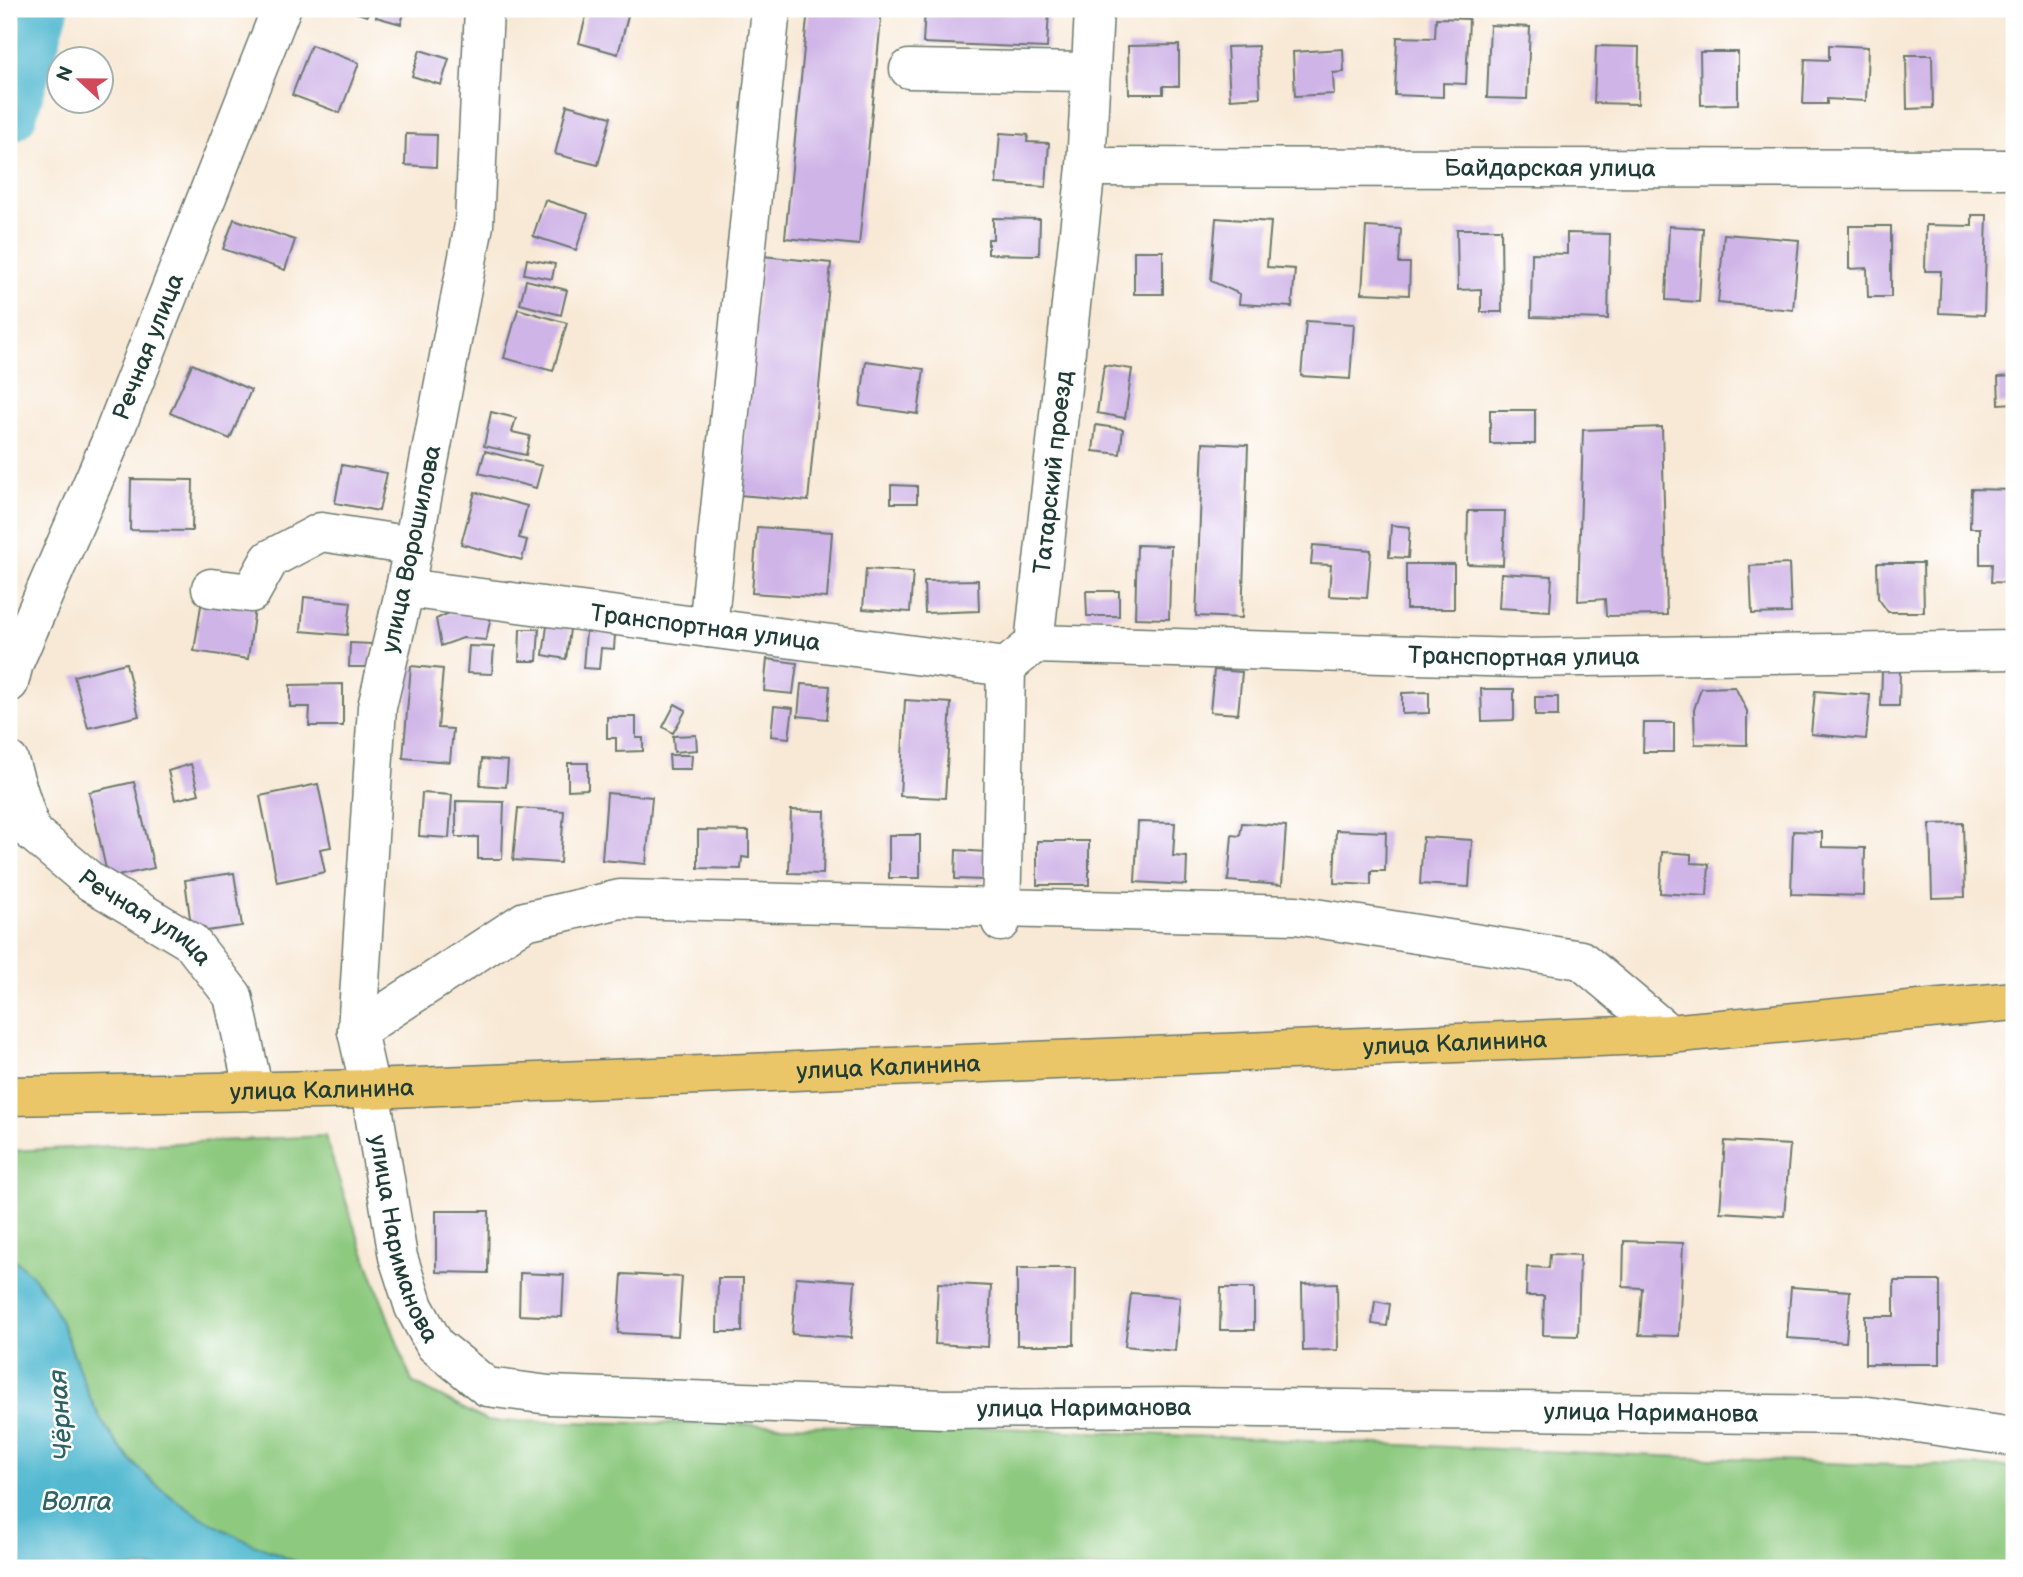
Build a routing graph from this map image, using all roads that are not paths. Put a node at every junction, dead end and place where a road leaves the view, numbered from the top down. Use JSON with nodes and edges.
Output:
{"nodes":[{"id":1,"x":281,"y":9,"type":"edge"},
{"id":2,"x":484,"y":9,"type":"edge"},
{"id":3,"x":772,"y":9,"type":"edge"},
{"id":4,"x":1094,"y":9,"type":"edge"},
{"id":5,"x":909,"y":69,"type":"dead end"},
{"id":6,"x":1091,"y":72,"type":"junction"},
{"id":7,"x":1086,"y":167,"type":"junction"},
{"id":8,"x":2014,"y":169,"type":"edge"},
{"id":9,"x":413,"y":546,"type":"junction"},
{"id":10,"x":405,"y":587,"type":"junction"},
{"id":11,"x":211,"y":588,"type":"dead end"},
{"id":12,"x":708,"y":628,"type":"junction"},
{"id":13,"x":2014,"y":650,"type":"edge"},
{"id":14,"x":1020,"y":656,"type":"junction"},
{"id":15,"x":9,"y":683,"type":"edge"},
{"id":16,"x":9,"y":761,"type":"edge"},
{"id":17,"x":1001,"y":914,"type":"junction"},
{"id":18,"x":2014,"y":1002,"type":"edge"},
{"id":19,"x":357,"y":1031,"type":"junction"},
{"id":20,"x":1669,"y":1034,"type":"junction"},
{"id":21,"x":370,"y":1089,"type":"junction"},
{"id":22,"x":254,"y":1092,"type":"junction"},
{"id":23,"x":9,"y":1096,"type":"edge"},
{"id":24,"x":2014,"y":1437,"type":"edge"}],
"edges":[{"from":1,"to":15,"type":"street","name":"Речная улица"},
{"from":2,"to":9,"type":"street","name":"улица Ворошилова"},
{"from":3,"to":12,"type":"street"},
{"from":4,"to":6,"type":"street","name":"Татарский проезд"},
{"from":5,"to":6,"type":"street"},
{"from":6,"to":7,"type":"street","name":"Татарский проезд"},
{"from":7,"to":8,"type":"street","name":"Байдарская улица"},
{"from":7,"to":14,"type":"street","name":"Татарский проезд"},
{"from":9,"to":10,"type":"street","name":"улица Ворошилова"},
{"from":9,"to":11,"type":"street"},
{"from":10,"to":12,"type":"street","name":"Транспортная улица"},
{"from":10,"to":19,"type":"street","name":"улица Ворошилова"},
{"from":12,"to":14,"type":"street","name":"Транспортная улица"},
{"from":13,"to":14,"type":"street","name":"Транспортная улица"},
{"from":14,"to":17,"type":"street","name":"Татарский проезд"},
{"from":16,"to":22,"type":"street","name":"Речная улица"},
{"from":17,"to":19,"type":"street"},
{"from":17,"to":20,"type":"street"},
{"from":18,"to":20,"type":"highway","name":"улица Калинина"},
{"from":19,"to":21,"type":"street","name":"улица Ворошилова"},
{"from":20,"to":21,"type":"highway","name":"улица Калинина"},
{"from":21,"to":22,"type":"highway","name":"улица Калинина"},
{"from":21,"to":24,"type":"street","name":"улица Нариманова"},
{"from":22,"to":23,"type":"highway","name":"улица Калинина"}]}
